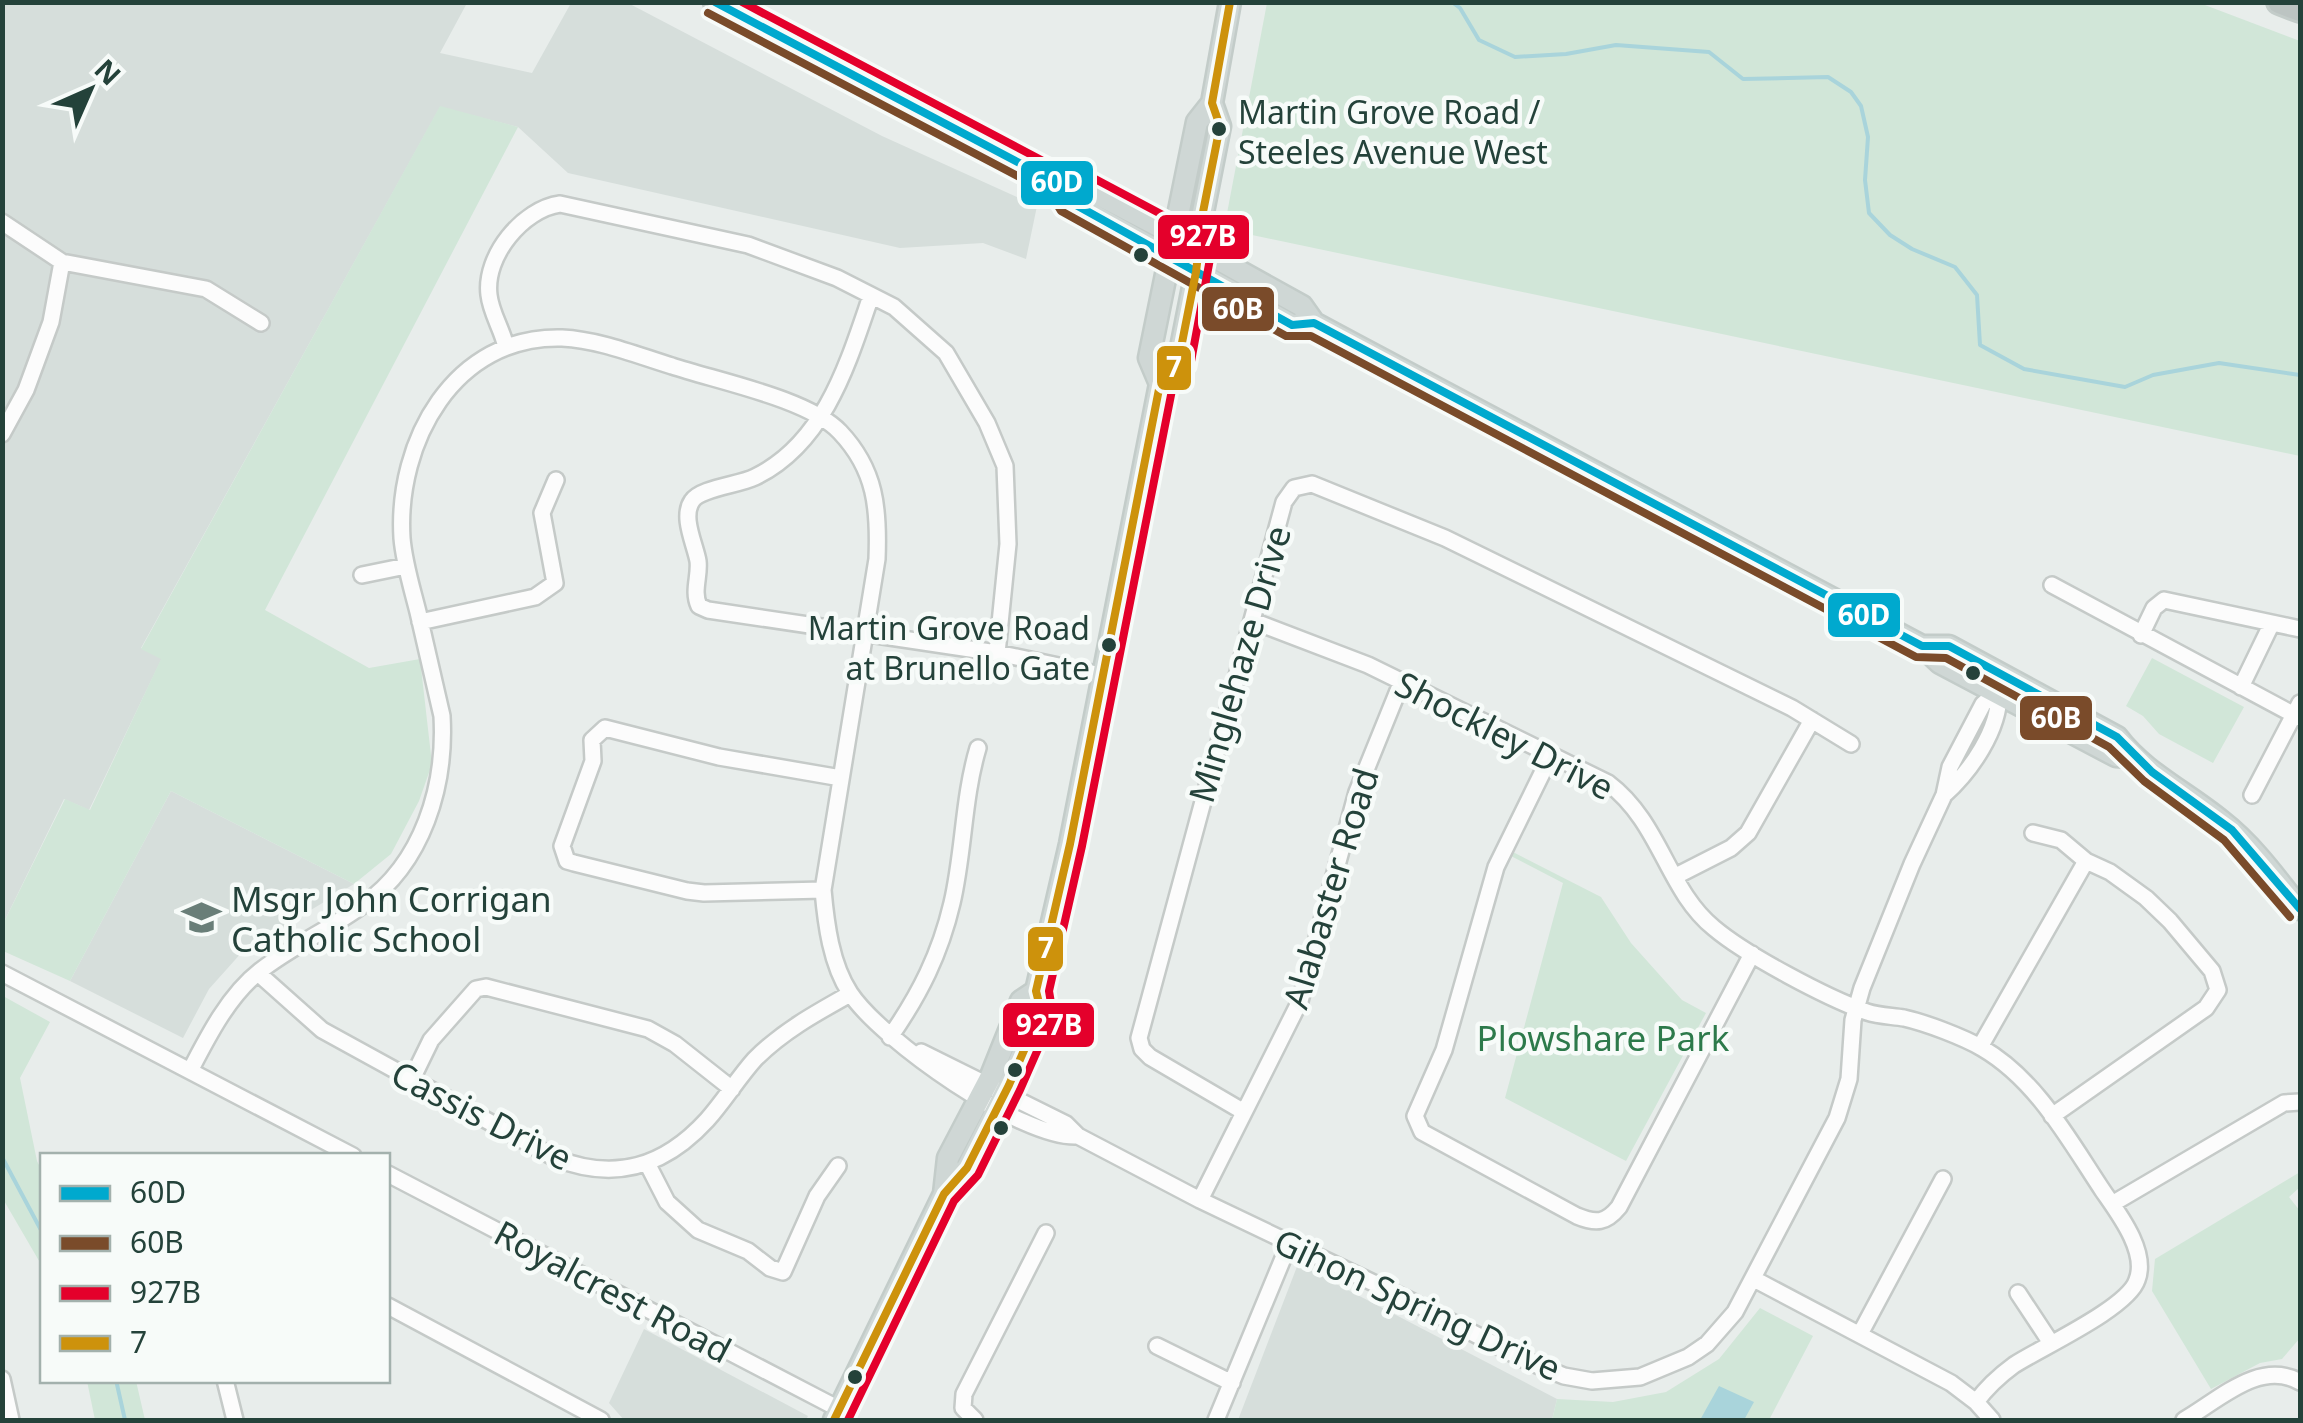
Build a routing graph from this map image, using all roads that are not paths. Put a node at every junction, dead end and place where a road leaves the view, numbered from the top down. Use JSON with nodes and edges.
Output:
{"nodes":[{"id":1,"x":714,"y":2,"type":"edge"},
{"id":2,"x":1230,"y":2,"type":"edge"},
{"id":3,"x":2278,"y":2,"type":"edge"},
{"id":4,"x":2300,"y":10,"type":"edge"},
{"id":5,"x":1212,"y":103,"type":"junction"},
{"id":6,"x":1059,"y":184,"type":"junction"},
{"id":7,"x":2,"y":222,"type":"edge"},
{"id":8,"x":1174,"y":235,"type":"junction"},
{"id":9,"x":1200,"y":249,"type":"junction"},
{"id":10,"x":1169,"y":257,"type":"junction"},
{"id":11,"x":62,"y":262,"type":"junction"},
{"id":12,"x":1196,"y":272,"type":"junction"},
{"id":13,"x":871,"y":296,"type":"junction"},
{"id":14,"x":261,"y":323,"type":"dead end"},
{"id":15,"x":1314,"y":323,"type":"junction"},
{"id":16,"x":506,"y":347,"type":"junction"},
{"id":17,"x":1160,"y":384,"type":"junction"},
{"id":18,"x":821,"y":416,"type":"junction"},
{"id":19,"x":2,"y":434,"type":"edge"},
{"id":20,"x":556,"y":480,"type":"dead end"},
{"id":21,"x":406,"y":566,"type":"junction"},
{"id":22,"x":362,"y":575,"type":"dead end"},
{"id":23,"x":2052,"y":585,"type":"dead end"},
{"id":24,"x":1253,"y":620,"type":"junction"},
{"id":25,"x":420,"y":622,"type":"junction"},
{"id":26,"x":2272,"y":623,"type":"junction"},
{"id":27,"x":2300,"y":629,"type":"edge"},
{"id":28,"x":865,"y":632,"type":"junction"},
{"id":29,"x":2141,"y":636,"type":"junction"},
{"id":30,"x":997,"y":654,"type":"junction"},
{"id":31,"x":1101,"y":675,"type":"junction"},
{"id":32,"x":1402,"y":681,"type":"junction"},
{"id":33,"x":2003,"y":686,"type":"junction"},
{"id":34,"x":2241,"y":687,"type":"junction"},
{"id":35,"x":2298,"y":712,"type":"edge"},
{"id":36,"x":1812,"y":720,"type":"junction"},
{"id":37,"x":1851,"y":744,"type":"dead end"},
{"id":38,"x":978,"y":748,"type":"dead end"},
{"id":39,"x":1551,"y":754,"type":"junction"},
{"id":40,"x":841,"y":778,"type":"junction"},
{"id":41,"x":2252,"y":795,"type":"dead end"},
{"id":42,"x":2033,"y":833,"type":"dead end"},
{"id":43,"x":2086,"y":861,"type":"junction"},
{"id":44,"x":1676,"y":876,"type":"junction"},
{"id":45,"x":822,"y":890,"type":"junction"},
{"id":46,"x":2300,"y":908,"type":"edge"},
{"id":47,"x":1752,"y":954,"type":"junction"},
{"id":48,"x":2,"y":973,"type":"edge"},
{"id":49,"x":258,"y":973,"type":"junction"},
{"id":50,"x":850,"y":994,"type":"junction"},
{"id":51,"x":1856,"y":1007,"type":"junction"},
{"id":52,"x":890,"y":1037,"type":"junction"},
{"id":53,"x":1980,"y":1046,"type":"junction"},
{"id":54,"x":190,"y":1071,"type":"junction"},
{"id":55,"x":411,"y":1081,"type":"junction"},
{"id":56,"x":732,"y":1089,"type":"junction"},
{"id":57,"x":993,"y":1096,"type":"junction"},
{"id":58,"x":2300,"y":1102,"type":"edge"},
{"id":59,"x":1244,"y":1112,"type":"junction"},
{"id":60,"x":2052,"y":1116,"type":"junction"},
{"id":61,"x":347,"y":1153,"type":"edge"},
{"id":62,"x":648,"y":1165,"type":"junction"},
{"id":63,"x":838,"y":1166,"type":"dead end"},
{"id":64,"x":390,"y":1175,"type":"edge"},
{"id":65,"x":1943,"y":1179,"type":"dead end"},
{"id":66,"x":1200,"y":1200,"type":"junction"},
{"id":67,"x":2112,"y":1204,"type":"junction"},
{"id":68,"x":1046,"y":1232,"type":"dead end"},
{"id":69,"x":1289,"y":1244,"type":"junction"},
{"id":70,"x":1754,"y":1279,"type":"junction"},
{"id":71,"x":2018,"y":1293,"type":"dead end"},
{"id":72,"x":390,"y":1307,"type":"edge"},
{"id":73,"x":1860,"y":1334,"type":"junction"},
{"id":74,"x":2051,"y":1342,"type":"junction"},
{"id":75,"x":1157,"y":1346,"type":"dead end"},
{"id":76,"x":2,"y":1379,"type":"edge"},
{"id":77,"x":2300,"y":1382,"type":"edge"},
{"id":78,"x":227,"y":1383,"type":"edge"},
{"id":79,"x":1232,"y":1383,"type":"junction"},
{"id":80,"x":1976,"y":1402,"type":"junction"},
{"id":81,"x":836,"y":1415,"type":"edge"},
{"id":82,"x":11,"y":1420,"type":"edge"},
{"id":83,"x":234,"y":1420,"type":"edge"},
{"id":84,"x":601,"y":1420,"type":"edge"},
{"id":85,"x":975,"y":1420,"type":"edge"},
{"id":86,"x":1216,"y":1420,"type":"edge"},
{"id":87,"x":1992,"y":1420,"type":"edge"},
{"id":88,"x":2186,"y":1420,"type":"edge"}],
"edges":[{"from":1,"to":6,"type":"main road"},
{"from":2,"to":5,"type":"main road"},
{"from":3,"to":4,"type":"highway"},
{"from":5,"to":8,"type":"main road"},
{"from":5,"to":9,"type":"main road"},
{"from":6,"to":8,"type":"main road"},
{"from":6,"to":10,"type":"main road"},
{"from":7,"to":11,"type":"street"},
{"from":8,"to":9,"type":"main road"},
{"from":8,"to":10,"type":"main road"},
{"from":9,"to":12,"type":"main road"},
{"from":9,"to":15,"type":"main road"},
{"from":10,"to":12,"type":"main road"},
{"from":10,"to":17,"type":"main road"},
{"from":11,"to":14,"type":"street"},
{"from":11,"to":19,"type":"street"},
{"from":12,"to":15,"type":"main road"},
{"from":12,"to":17,"type":"main road"},
{"from":13,"to":16,"type":"street"},
{"from":13,"to":18,"type":"street"},
{"from":13,"to":30,"type":"street"},
{"from":15,"to":33,"type":"main road"},
{"from":16,"to":18,"type":"street"},
{"from":16,"to":21,"type":"street"},
{"from":17,"to":31,"type":"main road"},
{"from":18,"to":28,"type":"street"},
{"from":18,"to":28,"type":"street"},
{"from":20,"to":25,"type":"street"},
{"from":21,"to":22,"type":"street"},
{"from":21,"to":25,"type":"street"},
{"from":23,"to":29,"type":"street"},
{"from":24,"to":32,"type":"street","name":"Shockley Drive"},
{"from":24,"to":36,"type":"street","name":"Minglehaze Drive"},
{"from":24,"to":59,"type":"street","name":"Minglehaze Drive"},
{"from":25,"to":49,"type":"street"},
{"from":26,"to":27,"type":"street"},
{"from":26,"to":29,"type":"street"},
{"from":26,"to":34,"type":"street"},
{"from":28,"to":30,"type":"street"},
{"from":28,"to":40,"type":"street"},
{"from":29,"to":34,"type":"street"},
{"from":30,"to":31,"type":"street"},
{"from":31,"to":57,"type":"main road"},
{"from":32,"to":39,"type":"street","name":"Shockley Drive"},
{"from":32,"to":59,"type":"street","name":"Alabaster Road"},
{"from":33,"to":46,"type":"main road"},
{"from":33,"to":51,"type":"street","name":"Gihon Spring Drive"},
{"from":34,"to":35,"type":"street"},
{"from":35,"to":41,"type":"street"},
{"from":36,"to":37,"type":"street","name":"Minglehaze Drive"},
{"from":36,"to":44,"type":"street"},
{"from":38,"to":52,"type":"street"},
{"from":39,"to":44,"type":"street","name":"Shockley Drive"},
{"from":39,"to":47,"type":"street"},
{"from":40,"to":45,"type":"street"},
{"from":40,"to":45,"type":"street"},
{"from":42,"to":43,"type":"street"},
{"from":43,"to":53,"type":"street"},
{"from":43,"to":60,"type":"street"},
{"from":44,"to":47,"type":"street","name":"Shockley Drive"},
{"from":45,"to":50,"type":"street"},
{"from":47,"to":51,"type":"street","name":"Shockley Drive"},
{"from":48,"to":54,"type":"street"},
{"from":49,"to":54,"type":"street"},
{"from":49,"to":55,"type":"street","name":"Cassis Drive"},
{"from":50,"to":52,"type":"street","name":"Gihon Spring Drive"},
{"from":50,"to":56,"type":"street"},
{"from":51,"to":53,"type":"street","name":"Shockley Drive"},
{"from":51,"to":70,"type":"street","name":"Gihon Spring Drive"},
{"from":52,"to":57,"type":"street","name":"Gihon Spring Drive"},
{"from":53,"to":60,"type":"street","name":"Shockley Drive"},
{"from":54,"to":61,"type":"street"},
{"from":55,"to":56,"type":"street"},
{"from":55,"to":62,"type":"street","name":"Cassis Drive"},
{"from":56,"to":62,"type":"street"},
{"from":57,"to":66,"type":"street","name":"Gihon Spring Drive"},
{"from":57,"to":81,"type":"main road"},
{"from":58,"to":67,"type":"street"},
{"from":59,"to":66,"type":"street","name":"Alabaster Road"},
{"from":60,"to":67,"type":"street","name":"Shockley Drive"},
{"from":62,"to":63,"type":"street"},
{"from":64,"to":81,"type":"street","name":"Royalcrest Road"},
{"from":65,"to":73,"type":"street"},
{"from":66,"to":69,"type":"street","name":"Gihon Spring Drive"},
{"from":67,"to":74,"type":"street","name":"Shockley Drive"},
{"from":68,"to":85,"type":"street"},
{"from":69,"to":70,"type":"street","name":"Gihon Spring Drive"},
{"from":69,"to":79,"type":"street"},
{"from":70,"to":73,"type":"street"},
{"from":71,"to":74,"type":"street"},
{"from":72,"to":84,"type":"street"},
{"from":73,"to":80,"type":"street"},
{"from":74,"to":80,"type":"street"},
{"from":75,"to":79,"type":"street"},
{"from":76,"to":82,"type":"street"},
{"from":77,"to":88,"type":"street"},
{"from":78,"to":83,"type":"street"},
{"from":79,"to":86,"type":"street"},
{"from":80,"to":87,"type":"street"}]}
